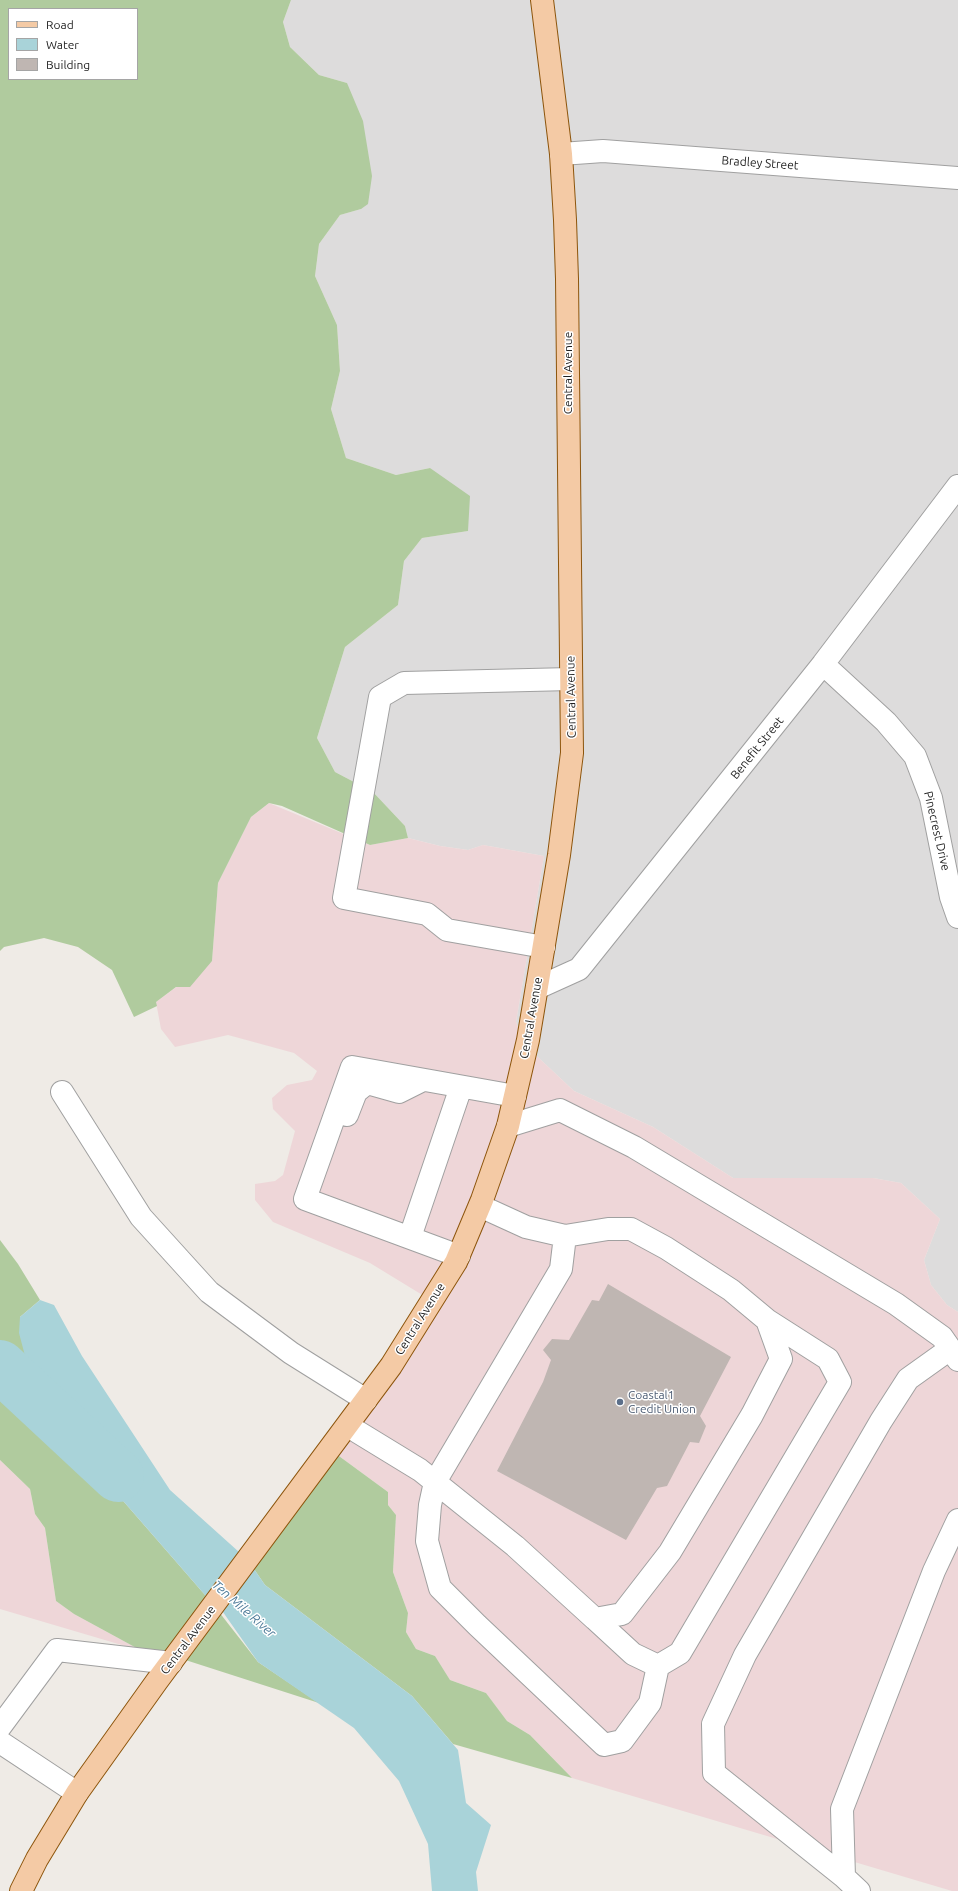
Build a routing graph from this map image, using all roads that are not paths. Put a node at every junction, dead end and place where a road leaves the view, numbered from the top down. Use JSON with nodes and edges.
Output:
{"nodes":[{"id":1,"x":542,"y":0,"type":"edge"},
{"id":2,"x":561,"y":154,"type":"junction"},
{"id":3,"x":958,"y":178,"type":"edge"},
{"id":4,"x":958,"y":486,"type":"edge"},
{"id":5,"x":824,"y":664,"type":"junction"},
{"id":6,"x":571,"y":679,"type":"junction"},
{"id":7,"x":958,"y":917,"type":"edge"},
{"id":8,"x":544,"y":947,"type":"junction"},
{"id":9,"x":537,"y":988,"type":"junction"},
{"id":10,"x":461,"y":1087,"type":"junction"},
{"id":11,"x":62,"y":1092,"type":"dead end"},
{"id":12,"x":515,"y":1096,"type":"junction"},
{"id":13,"x":508,"y":1126,"type":"junction"},
{"id":14,"x":480,"y":1206,"type":"junction"},
{"id":15,"x":565,"y":1236,"type":"junction"},
{"id":16,"x":410,"y":1237,"type":"junction"},
{"id":17,"x":459,"y":1256,"type":"junction"},
{"id":18,"x":766,"y":1320,"type":"junction"},
{"id":19,"x":954,"y":1354,"type":"edge"},
{"id":20,"x":366,"y":1400,"type":"junction"},
{"id":21,"x":348,"y":1426,"type":"junction"},
{"id":22,"x":435,"y":1482,"type":"junction"},
{"id":23,"x":958,"y":1520,"type":"edge"},
{"id":24,"x":595,"y":1619,"type":"junction"},
{"id":25,"x":171,"y":1663,"type":"junction"},
{"id":26,"x":658,"y":1666,"type":"junction"},
{"id":27,"x":0,"y":1727,"type":"edge"},
{"id":28,"x":0,"y":1742,"type":"edge"},
{"id":29,"x":77,"y":1793,"type":"junction"},
{"id":30,"x":852,"y":1884,"type":"edge"},
{"id":31,"x":22,"y":1891,"type":"edge"}],
"edges":[{"from":1,"to":2,"type":"main road","name":"Central Avenue"},
{"from":2,"to":3,"type":"street","name":"Bradley Street"},
{"from":2,"to":6,"type":"main road","name":"Central Avenue"},
{"from":4,"to":5,"type":"street","name":"Benefit Street"},
{"from":5,"to":7,"type":"street","name":"Pinecrest Drive"},
{"from":5,"to":9,"type":"street","name":"Benefit Street"},
{"from":6,"to":8,"type":"main road","name":"Central Avenue"},
{"from":6,"to":8,"type":"street"},
{"from":8,"to":9,"type":"main road","name":"Central Avenue"},
{"from":9,"to":12,"type":"main road","name":"Central Avenue"},
{"from":10,"to":12,"type":"street"},
{"from":10,"to":16,"type":"street"},
{"from":10,"to":16,"type":"street"},
{"from":11,"to":20,"type":"street"},
{"from":12,"to":13,"type":"main road","name":"Central Avenue"},
{"from":13,"to":14,"type":"main road","name":"Central Avenue"},
{"from":13,"to":19,"type":"street"},
{"from":14,"to":15,"type":"street"},
{"from":14,"to":17,"type":"main road","name":"Central Avenue"},
{"from":15,"to":18,"type":"street"},
{"from":15,"to":22,"type":"street"},
{"from":16,"to":17,"type":"street"},
{"from":17,"to":20,"type":"main road","name":"Central Avenue"},
{"from":18,"to":24,"type":"street"},
{"from":18,"to":26,"type":"street"},
{"from":19,"to":30,"type":"street"},
{"from":20,"to":21,"type":"main road","name":"Central Avenue"},
{"from":21,"to":22,"type":"street"},
{"from":21,"to":25,"type":"main road","name":"Central Avenue"},
{"from":22,"to":24,"type":"street"},
{"from":22,"to":26,"type":"street"},
{"from":23,"to":30,"type":"street"},
{"from":24,"to":26,"type":"street"},
{"from":25,"to":27,"type":"street"},
{"from":25,"to":29,"type":"main road","name":"Central Avenue"},
{"from":28,"to":29,"type":"street"},
{"from":29,"to":31,"type":"main road","name":"Central Avenue"}]}
